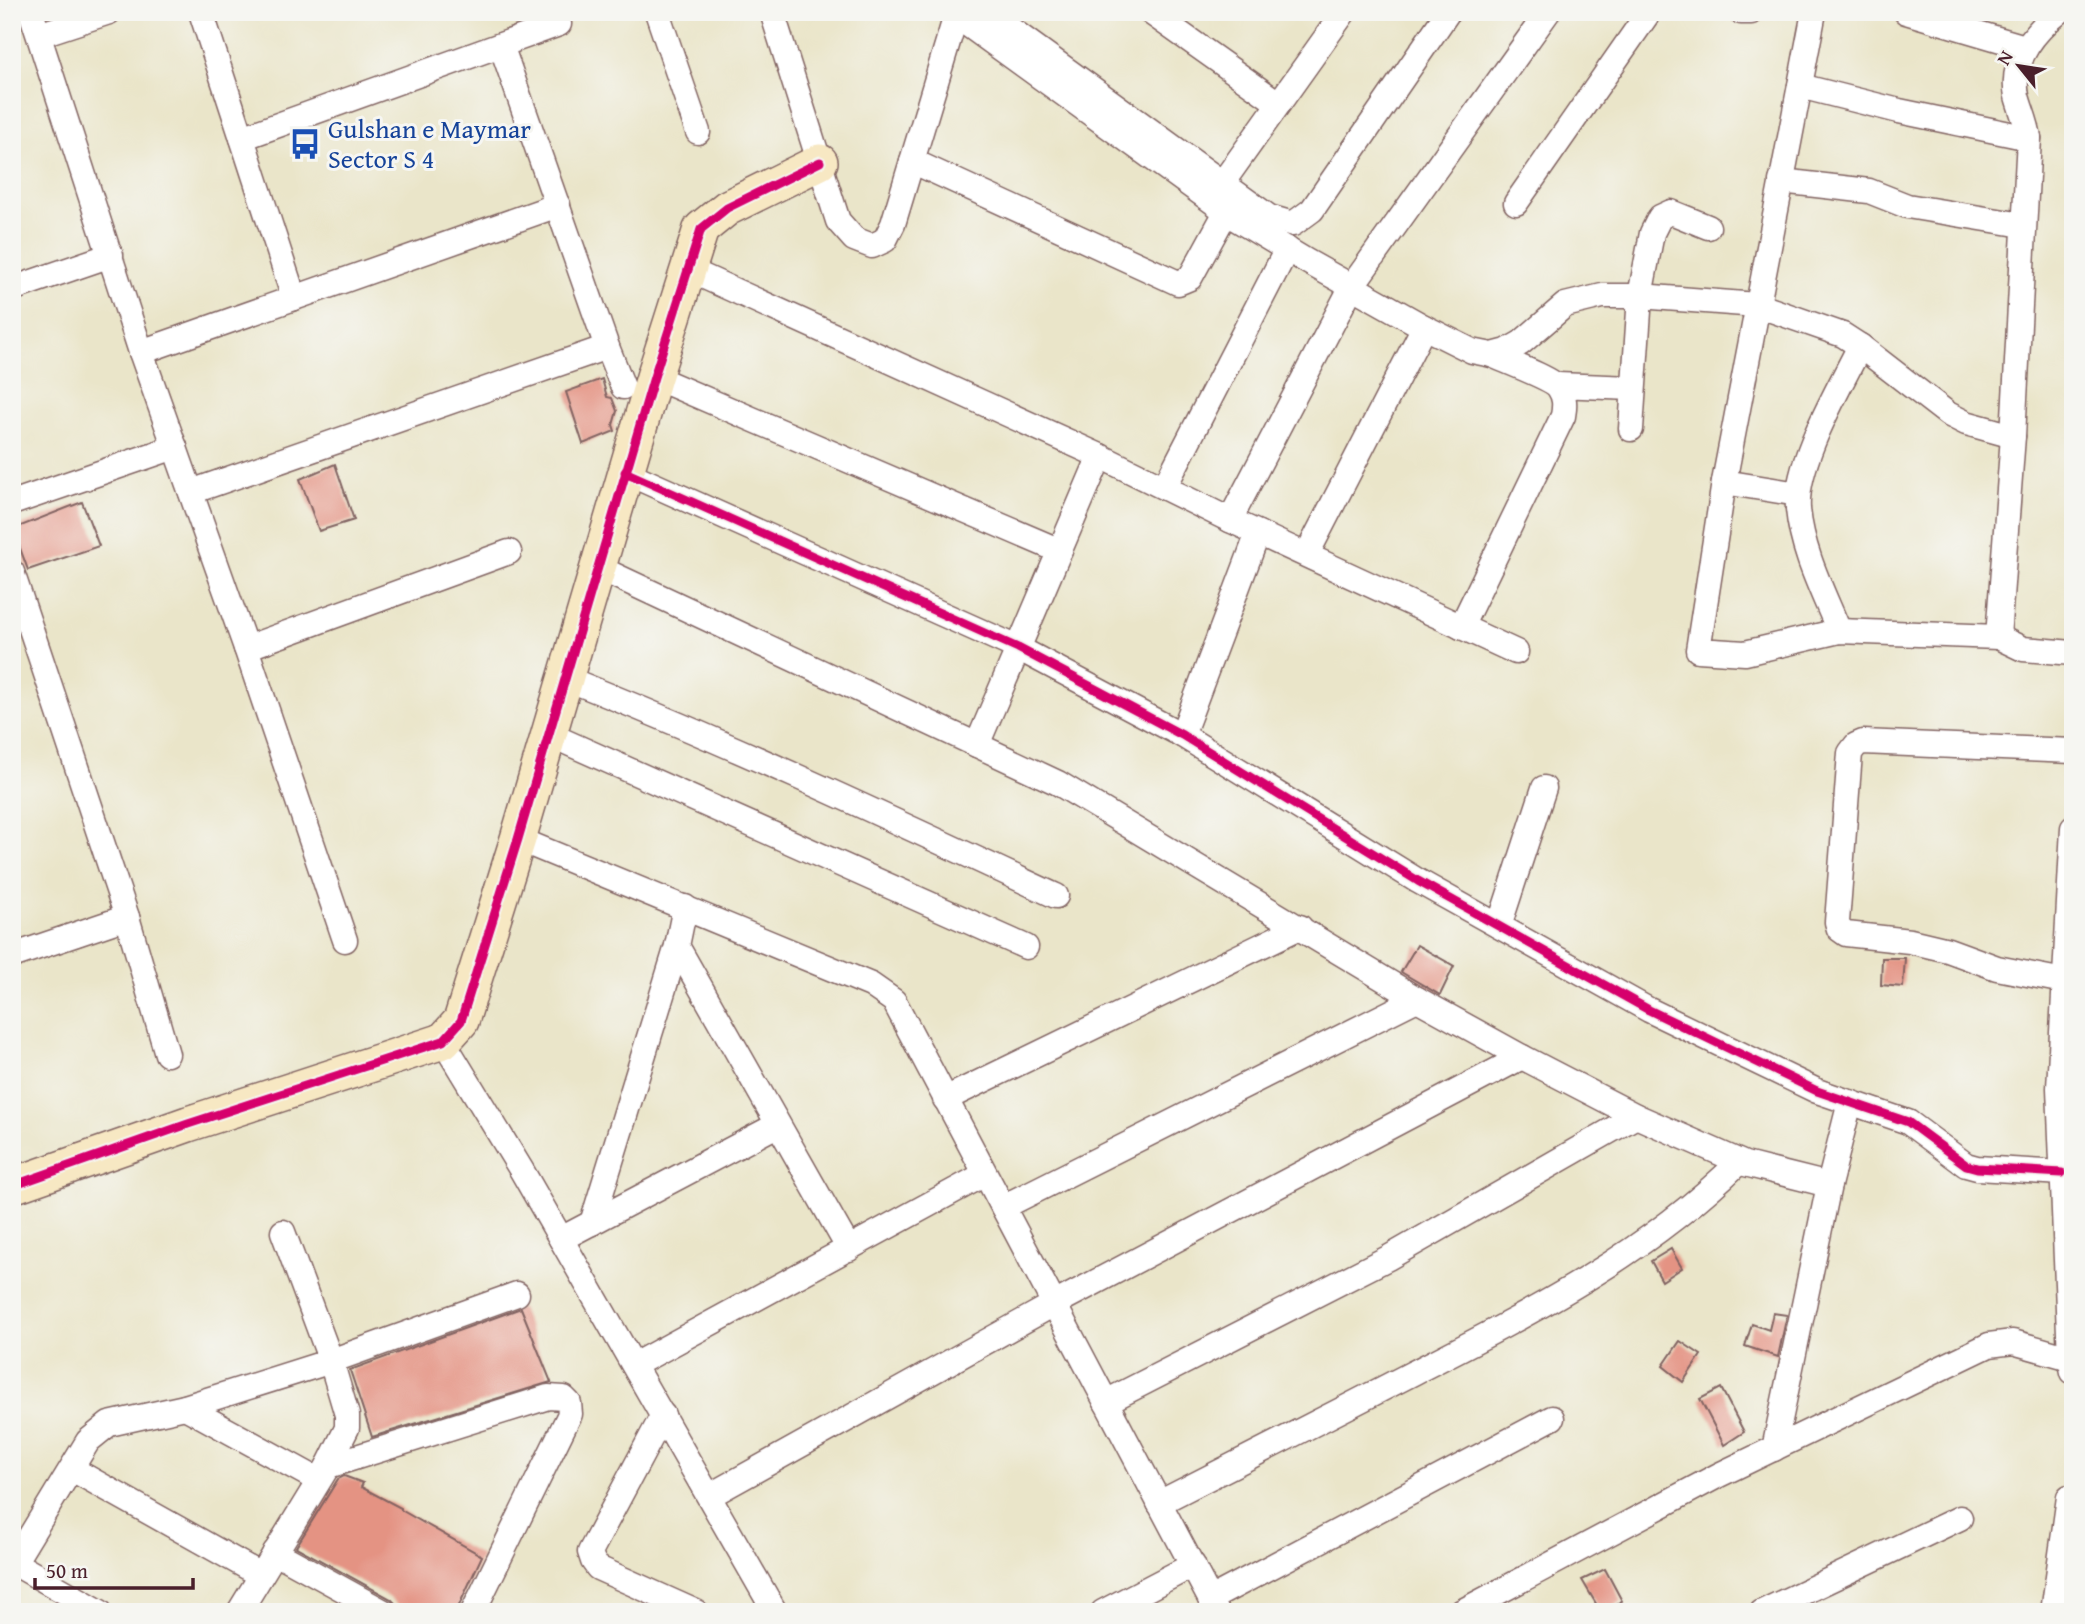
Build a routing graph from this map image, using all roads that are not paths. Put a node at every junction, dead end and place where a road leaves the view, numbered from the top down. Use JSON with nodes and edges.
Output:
{"nodes":[{"id":1,"x":109,"y":12,"type":"edge"},
{"id":2,"x":201,"y":12,"type":"edge"},
{"id":3,"x":657,"y":12,"type":"edge"},
{"id":4,"x":772,"y":12,"type":"edge"},
{"id":5,"x":987,"y":12,"type":"edge"},
{"id":6,"x":1150,"y":12,"type":"edge"},
{"id":7,"x":1344,"y":12,"type":"edge"},
{"id":8,"x":1448,"y":12,"type":"edge"},
{"id":9,"x":1548,"y":12,"type":"edge"},
{"id":10,"x":1649,"y":12,"type":"edge"},
{"id":11,"x":1741,"y":12,"type":"edge"},
{"id":12,"x":1751,"y":12,"type":"edge"},
{"id":13,"x":1814,"y":12,"type":"edge"},
{"id":14,"x":1906,"y":12,"type":"edge"},
{"id":15,"x":2059,"y":12,"type":"edge"},
{"id":16,"x":956,"y":14,"type":"edge"},
{"id":17,"x":35,"y":24,"type":"edge"},
{"id":18,"x":559,"y":24,"type":"dead end"},
{"id":19,"x":501,"y":45,"type":"junction"},
{"id":20,"x":2025,"y":47,"type":"junction"},
{"id":21,"x":1800,"y":86,"type":"junction"},
{"id":22,"x":1278,"y":103,"type":"junction"},
{"id":23,"x":698,"y":132,"type":"dead end"},
{"id":24,"x":242,"y":138,"type":"junction"},
{"id":25,"x":2029,"y":138,"type":"junction"},
{"id":26,"x":912,"y":161,"type":"junction"},
{"id":27,"x":820,"y":162,"type":"junction"},
{"id":28,"x":1781,"y":181,"type":"junction"},
{"id":29,"x":1223,"y":182,"type":"junction"},
{"id":30,"x":1516,"y":203,"type":"dead end"},
{"id":31,"x":558,"y":205,"type":"junction"},
{"id":32,"x":1226,"y":212,"type":"junction"},
{"id":33,"x":2023,"y":225,"type":"junction"},
{"id":34,"x":1708,"y":227,"type":"dead end"},
{"id":35,"x":1287,"y":249,"type":"junction"},
{"id":36,"x":111,"y":255,"type":"junction"},
{"id":37,"x":687,"y":269,"type":"junction"},
{"id":38,"x":1352,"y":286,"type":"junction"},
{"id":39,"x":12,"y":289,"type":"edge"},
{"id":40,"x":1640,"y":296,"type":"junction"},
{"id":41,"x":294,"y":298,"type":"junction"},
{"id":42,"x":1757,"y":305,"type":"junction"},
{"id":43,"x":1424,"y":327,"type":"junction"},
{"id":44,"x":1860,"y":346,"type":"junction"},
{"id":45,"x":607,"y":347,"type":"junction"},
{"id":46,"x":141,"y":352,"type":"junction"},
{"id":47,"x":1492,"y":355,"type":"junction"},
{"id":48,"x":638,"y":382,"type":"junction"},
{"id":49,"x":1558,"y":385,"type":"junction"},
{"id":50,"x":1632,"y":388,"type":"junction"},
{"id":51,"x":1631,"y":429,"type":"dead end"},
{"id":52,"x":2013,"y":436,"type":"junction"},
{"id":53,"x":175,"y":447,"type":"junction"},
{"id":54,"x":1100,"y":456,"type":"junction"},
{"id":55,"x":625,"y":472,"type":"junction"},
{"id":56,"x":1724,"y":482,"type":"junction"},
{"id":57,"x":1165,"y":486,"type":"junction"},
{"id":58,"x":191,"y":492,"type":"junction"},
{"id":59,"x":1798,"y":494,"type":"junction"},
{"id":60,"x":12,"y":503,"type":"edge"},
{"id":61,"x":1230,"y":520,"type":"junction"},
{"id":62,"x":1258,"y":533,"type":"junction"},
{"id":63,"x":1060,"y":551,"type":"junction"},
{"id":64,"x":509,"y":552,"type":"dead end"},
{"id":65,"x":1307,"y":554,"type":"junction"},
{"id":66,"x":597,"y":567,"type":"junction"},
{"id":67,"x":12,"y":572,"type":"edge"},
{"id":68,"x":1461,"y":627,"type":"junction"},
{"id":69,"x":1839,"y":631,"type":"junction"},
{"id":70,"x":1998,"y":636,"type":"junction"},
{"id":71,"x":246,"y":648,"type":"junction"},
{"id":72,"x":1018,"y":648,"type":"junction"},
{"id":73,"x":1516,"y":652,"type":"dead end"},
{"id":74,"x":2073,"y":653,"type":"edge"},
{"id":75,"x":565,"y":678,"type":"junction"},
{"id":76,"x":548,"y":734,"type":"junction"},
{"id":77,"x":1182,"y":735,"type":"junction"},
{"id":78,"x":976,"y":745,"type":"junction"},
{"id":79,"x":2073,"y":751,"type":"edge"},
{"id":80,"x":1545,"y":788,"type":"dead end"},
{"id":81,"x":2073,"y":828,"type":"edge"},
{"id":82,"x":518,"y":839,"type":"junction"},
{"id":83,"x":1056,"y":896,"type":"dead end"},
{"id":84,"x":685,"y":907,"type":"junction"},
{"id":85,"x":127,"y":917,"type":"junction"},
{"id":86,"x":1499,"y":926,"type":"junction"},
{"id":87,"x":1300,"y":927,"type":"junction"},
{"id":88,"x":2070,"y":929,"type":"edge"},
{"id":89,"x":345,"y":940,"type":"dead end"},
{"id":90,"x":677,"y":946,"type":"junction"},
{"id":91,"x":1026,"y":947,"type":"dead end"},
{"id":92,"x":12,"y":956,"type":"edge"},
{"id":93,"x":2064,"y":981,"type":"junction"},
{"id":94,"x":1417,"y":999,"type":"junction"},
{"id":95,"x":443,"y":1041,"type":"junction"},
{"id":96,"x":167,"y":1054,"type":"dead end"},
{"id":97,"x":1522,"y":1057,"type":"junction"},
{"id":98,"x":2066,"y":1089,"type":"edge"},
{"id":99,"x":945,"y":1099,"type":"junction"},
{"id":100,"x":1850,"y":1102,"type":"junction"},
{"id":101,"x":1636,"y":1116,"type":"junction"},
{"id":102,"x":777,"y":1125,"type":"junction"},
{"id":103,"x":1739,"y":1162,"type":"junction"},
{"id":104,"x":985,"y":1174,"type":"junction"},
{"id":105,"x":1829,"y":1185,"type":"junction"},
{"id":106,"x":12,"y":1186,"type":"edge"},
{"id":107,"x":2066,"y":1187,"type":"edge"},
{"id":108,"x":1003,"y":1207,"type":"junction"},
{"id":109,"x":592,"y":1223,"type":"junction"},
{"id":110,"x":283,"y":1232,"type":"dead end"},
{"id":111,"x":561,"y":1239,"type":"junction"},
{"id":112,"x":849,"y":1249,"type":"junction"},
{"id":113,"x":517,"y":1294,"type":"dead end"},
{"id":114,"x":1054,"y":1304,"type":"junction"},
{"id":115,"x":331,"y":1361,"type":"junction"},
{"id":116,"x":634,"y":1365,"type":"junction"},
{"id":117,"x":2071,"y":1365,"type":"edge"},
{"id":118,"x":1106,"y":1402,"type":"junction"},
{"id":119,"x":185,"y":1407,"type":"junction"},
{"id":120,"x":663,"y":1415,"type":"junction"},
{"id":121,"x":1552,"y":1418,"type":"dead end"},
{"id":122,"x":1774,"y":1449,"type":"junction"},
{"id":123,"x":72,"y":1469,"type":"junction"},
{"id":124,"x":323,"y":1473,"type":"junction"},
{"id":125,"x":709,"y":1496,"type":"junction"},
{"id":126,"x":2073,"y":1497,"type":"edge"},
{"id":127,"x":1159,"y":1503,"type":"junction"},
{"id":128,"x":1960,"y":1518,"type":"dead end"},
{"id":129,"x":275,"y":1552,"type":"junction"},
{"id":130,"x":13,"y":1564,"type":"edge"},
{"id":131,"x":1193,"y":1565,"type":"junction"},
{"id":132,"x":261,"y":1575,"type":"junction"},
{"id":133,"x":1214,"y":1605,"type":"edge"},
{"id":134,"x":100,"y":1612,"type":"edge"},
{"id":135,"x":239,"y":1612,"type":"edge"},
{"id":136,"x":384,"y":1612,"type":"edge"},
{"id":137,"x":473,"y":1612,"type":"edge"},
{"id":138,"x":696,"y":1612,"type":"edge"},
{"id":139,"x":775,"y":1612,"type":"edge"},
{"id":140,"x":1103,"y":1612,"type":"edge"},
{"id":141,"x":1461,"y":1612,"type":"edge"},
{"id":142,"x":1762,"y":1612,"type":"edge"},
{"id":143,"x":2053,"y":1612,"type":"edge"}],
"edges":[{"from":1,"to":17,"type":"street"},
{"from":2,"to":24,"type":"street"},
{"from":3,"to":23,"type":"street"},
{"from":4,"to":27,"type":"street"},
{"from":5,"to":29,"type":"street"},
{"from":6,"to":22,"type":"street"},
{"from":7,"to":22,"type":"street"},
{"from":8,"to":29,"type":"street"},
{"from":9,"to":38,"type":"street"},
{"from":10,"to":30,"type":"street"},
{"from":11,"to":12,"type":"street"},
{"from":13,"to":21,"type":"street"},
{"from":14,"to":20,"type":"street"},
{"from":15,"to":20,"type":"street"},
{"from":16,"to":26,"type":"street"},
{"from":16,"to":32,"type":"street"},
{"from":17,"to":36,"type":"street"},
{"from":18,"to":19,"type":"street"},
{"from":19,"to":24,"type":"street"},
{"from":19,"to":31,"type":"street"},
{"from":20,"to":25,"type":"street"},
{"from":21,"to":25,"type":"street"},
{"from":21,"to":28,"type":"street"},
{"from":22,"to":29,"type":"street"},
{"from":24,"to":41,"type":"street"},
{"from":25,"to":33,"type":"street"},
{"from":26,"to":27,"type":"street"},
{"from":26,"to":32,"type":"street"},
{"from":27,"to":37,"type":"street"},
{"from":28,"to":33,"type":"street"},
{"from":28,"to":42,"type":"street"},
{"from":31,"to":41,"type":"street"},
{"from":31,"to":45,"type":"street"},
{"from":32,"to":35,"type":"street"},
{"from":33,"to":52,"type":"street"},
{"from":34,"to":40,"type":"street"},
{"from":35,"to":38,"type":"street"},
{"from":35,"to":57,"type":"street"},
{"from":36,"to":39,"type":"street"},
{"from":36,"to":46,"type":"street"},
{"from":37,"to":48,"type":"street"},
{"from":37,"to":54,"type":"street"},
{"from":38,"to":43,"type":"street"},
{"from":38,"to":61,"type":"street"},
{"from":40,"to":42,"type":"street"},
{"from":40,"to":47,"type":"street"},
{"from":40,"to":50,"type":"street"},
{"from":41,"to":46,"type":"street"},
{"from":42,"to":44,"type":"street"},
{"from":42,"to":56,"type":"street"},
{"from":43,"to":47,"type":"street"},
{"from":43,"to":65,"type":"street"},
{"from":44,"to":52,"type":"street"},
{"from":44,"to":59,"type":"street"},
{"from":45,"to":48,"type":"street"},
{"from":45,"to":58,"type":"street"},
{"from":46,"to":53,"type":"street"},
{"from":47,"to":49,"type":"street"},
{"from":48,"to":55,"type":"street"},
{"from":48,"to":63,"type":"street"},
{"from":49,"to":50,"type":"street"},
{"from":49,"to":68,"type":"street"},
{"from":50,"to":51,"type":"street"},
{"from":52,"to":70,"type":"street"},
{"from":53,"to":58,"type":"street"},
{"from":53,"to":60,"type":"street"},
{"from":54,"to":57,"type":"street"},
{"from":54,"to":63,"type":"street"},
{"from":55,"to":66,"type":"street"},
{"from":55,"to":72,"type":"street"},
{"from":56,"to":59,"type":"street"},
{"from":56,"to":69,"type":"street"},
{"from":57,"to":61,"type":"street"},
{"from":58,"to":71,"type":"street"},
{"from":59,"to":69,"type":"street"},
{"from":61,"to":62,"type":"street"},
{"from":62,"to":65,"type":"street"},
{"from":62,"to":77,"type":"street"},
{"from":63,"to":72,"type":"street"},
{"from":64,"to":71,"type":"street"},
{"from":65,"to":68,"type":"street"},
{"from":66,"to":75,"type":"street"},
{"from":66,"to":78,"type":"street"},
{"from":67,"to":85,"type":"street"},
{"from":68,"to":73,"type":"street"},
{"from":69,"to":70,"type":"street"},
{"from":70,"to":74,"type":"street"},
{"from":71,"to":89,"type":"street"},
{"from":72,"to":77,"type":"street"},
{"from":72,"to":78,"type":"street"},
{"from":75,"to":76,"type":"street"},
{"from":75,"to":83,"type":"street"},
{"from":76,"to":82,"type":"street"},
{"from":76,"to":91,"type":"street"},
{"from":77,"to":86,"type":"street"},
{"from":78,"to":87,"type":"street"},
{"from":79,"to":93,"type":"street"},
{"from":80,"to":86,"type":"street"},
{"from":81,"to":88,"type":"street"},
{"from":82,"to":84,"type":"street"},
{"from":82,"to":95,"type":"street"},
{"from":84,"to":90,"type":"street"},
{"from":84,"to":99,"type":"street"},
{"from":85,"to":92,"type":"street"},
{"from":85,"to":96,"type":"street"},
{"from":86,"to":100,"type":"street"},
{"from":87,"to":94,"type":"street"},
{"from":87,"to":99,"type":"street"},
{"from":88,"to":93,"type":"street"},
{"from":90,"to":102,"type":"street"},
{"from":90,"to":109,"type":"street"},
{"from":93,"to":98,"type":"street"},
{"from":94,"to":97,"type":"street"},
{"from":94,"to":108,"type":"street"},
{"from":95,"to":106,"type":"street"},
{"from":95,"to":111,"type":"street"},
{"from":97,"to":101,"type":"street"},
{"from":97,"to":114,"type":"street"},
{"from":98,"to":107,"type":"street"},
{"from":99,"to":104,"type":"street"},
{"from":100,"to":105,"type":"street"},
{"from":100,"to":107,"type":"street"},
{"from":101,"to":103,"type":"street"},
{"from":101,"to":118,"type":"street"},
{"from":102,"to":109,"type":"street"},
{"from":102,"to":112,"type":"street"},
{"from":103,"to":105,"type":"street"},
{"from":103,"to":127,"type":"street"},
{"from":104,"to":108,"type":"street"},
{"from":104,"to":112,"type":"street"},
{"from":105,"to":122,"type":"street"},
{"from":107,"to":117,"type":"street"},
{"from":108,"to":114,"type":"street"},
{"from":109,"to":111,"type":"street"},
{"from":110,"to":115,"type":"street"},
{"from":111,"to":116,"type":"street"},
{"from":112,"to":116,"type":"street"},
{"from":113,"to":115,"type":"street"},
{"from":114,"to":118,"type":"street"},
{"from":114,"to":125,"type":"street"},
{"from":115,"to":119,"type":"street"},
{"from":115,"to":124,"type":"street"},
{"from":116,"to":120,"type":"street"},
{"from":117,"to":122,"type":"street"},
{"from":118,"to":127,"type":"street"},
{"from":119,"to":123,"type":"street"},
{"from":119,"to":124,"type":"street"},
{"from":120,"to":125,"type":"street"},
{"from":120,"to":138,"type":"street"},
{"from":121,"to":133,"type":"street"},
{"from":122,"to":141,"type":"street"},
{"from":123,"to":130,"type":"street"},
{"from":123,"to":132,"type":"street"},
{"from":124,"to":129,"type":"street"},
{"from":124,"to":137,"type":"street"},
{"from":125,"to":139,"type":"street"},
{"from":126,"to":143,"type":"street"},
{"from":127,"to":131,"type":"street"},
{"from":128,"to":142,"type":"street"},
{"from":129,"to":132,"type":"street"},
{"from":129,"to":136,"type":"street"},
{"from":130,"to":134,"type":"street"},
{"from":131,"to":133,"type":"street"},
{"from":131,"to":140,"type":"street"},
{"from":132,"to":135,"type":"street"}]}
